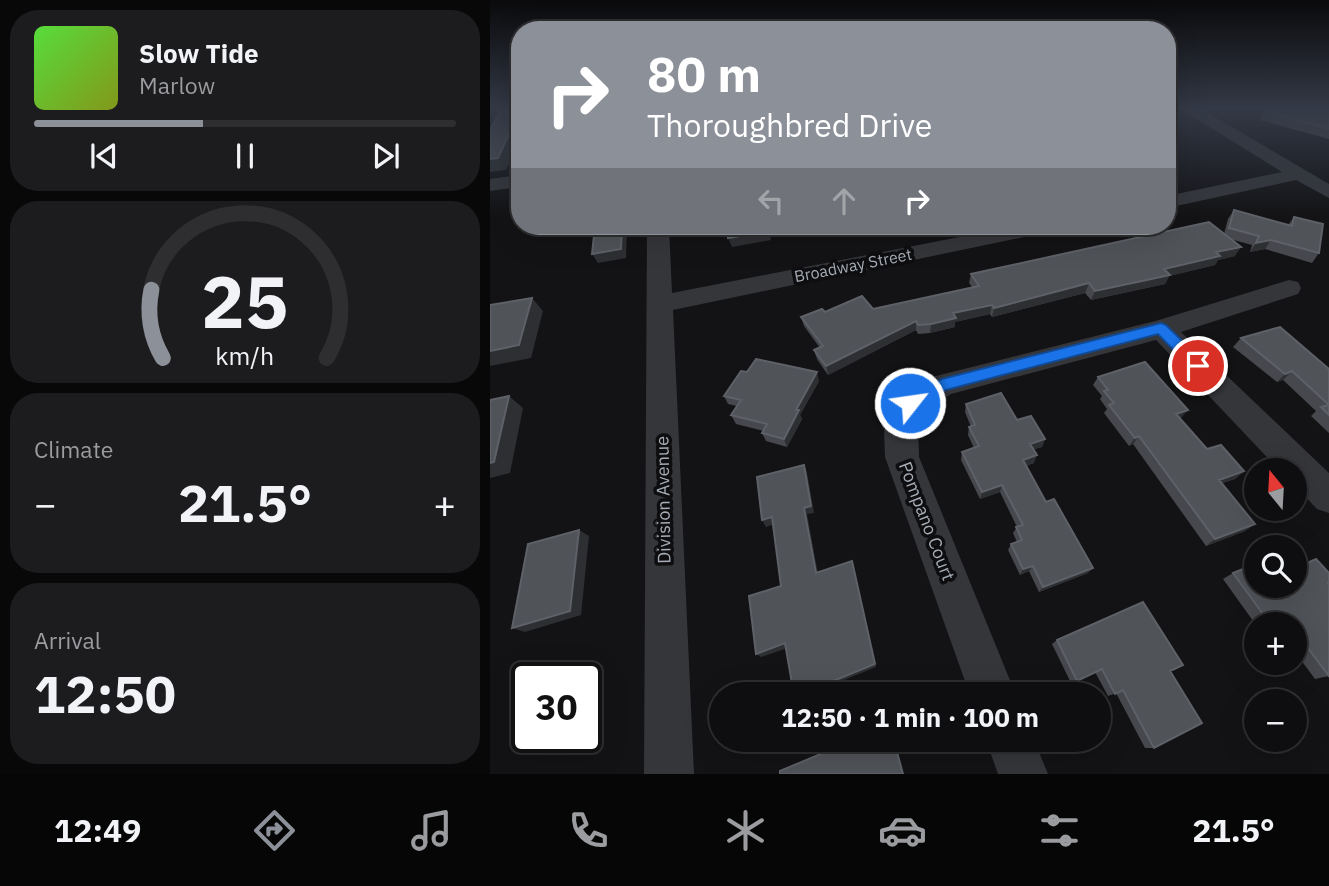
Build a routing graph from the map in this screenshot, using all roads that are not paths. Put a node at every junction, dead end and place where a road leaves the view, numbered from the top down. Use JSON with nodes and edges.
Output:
{"nodes":[{"id":1,"x":1251,"y":145,"type":"edge"},
{"id":2,"x":1300,"y":174,"type":"junction"},
{"id":3,"x":511,"y":182,"type":"edge"},
{"id":4,"x":490,"y":185,"type":"edge"},
{"id":5,"x":1329,"y":192,"type":"edge"},
{"id":6,"x":1176,"y":200,"type":"edge"},
{"id":7,"x":658,"y":235,"type":"edge"},
{"id":8,"x":1003,"y":235,"type":"edge"},
{"id":9,"x":1289,"y":288,"type":"dead end"},
{"id":10,"x":659,"y":304,"type":"junction"},
{"id":11,"x":1161,"y":328,"type":"junction"},
{"id":12,"x":1329,"y":497,"type":"edge"},
{"id":13,"x":988,"y":682,"type":"edge"},
{"id":14,"x":1015,"y":752,"type":"edge"},
{"id":15,"x":669,"y":774,"type":"edge"},
{"id":16,"x":1023,"y":774,"type":"edge"}],
"edges":[{"from":1,"to":2,"type":"street"},
{"from":2,"to":5,"type":"street"},
{"from":2,"to":6,"type":"street"},
{"from":3,"to":4,"type":"street"},
{"from":7,"to":10,"type":"street","name":"Division Avenue"},
{"from":8,"to":10,"type":"street","name":"Broadway Street"},
{"from":9,"to":11,"type":"street","name":"Pompano Court"},
{"from":10,"to":15,"type":"street","name":"Division Avenue"},
{"from":11,"to":12,"type":"street"},
{"from":11,"to":13,"type":"street","name":"Pompano Court"},
{"from":14,"to":16,"type":"street"}]}
